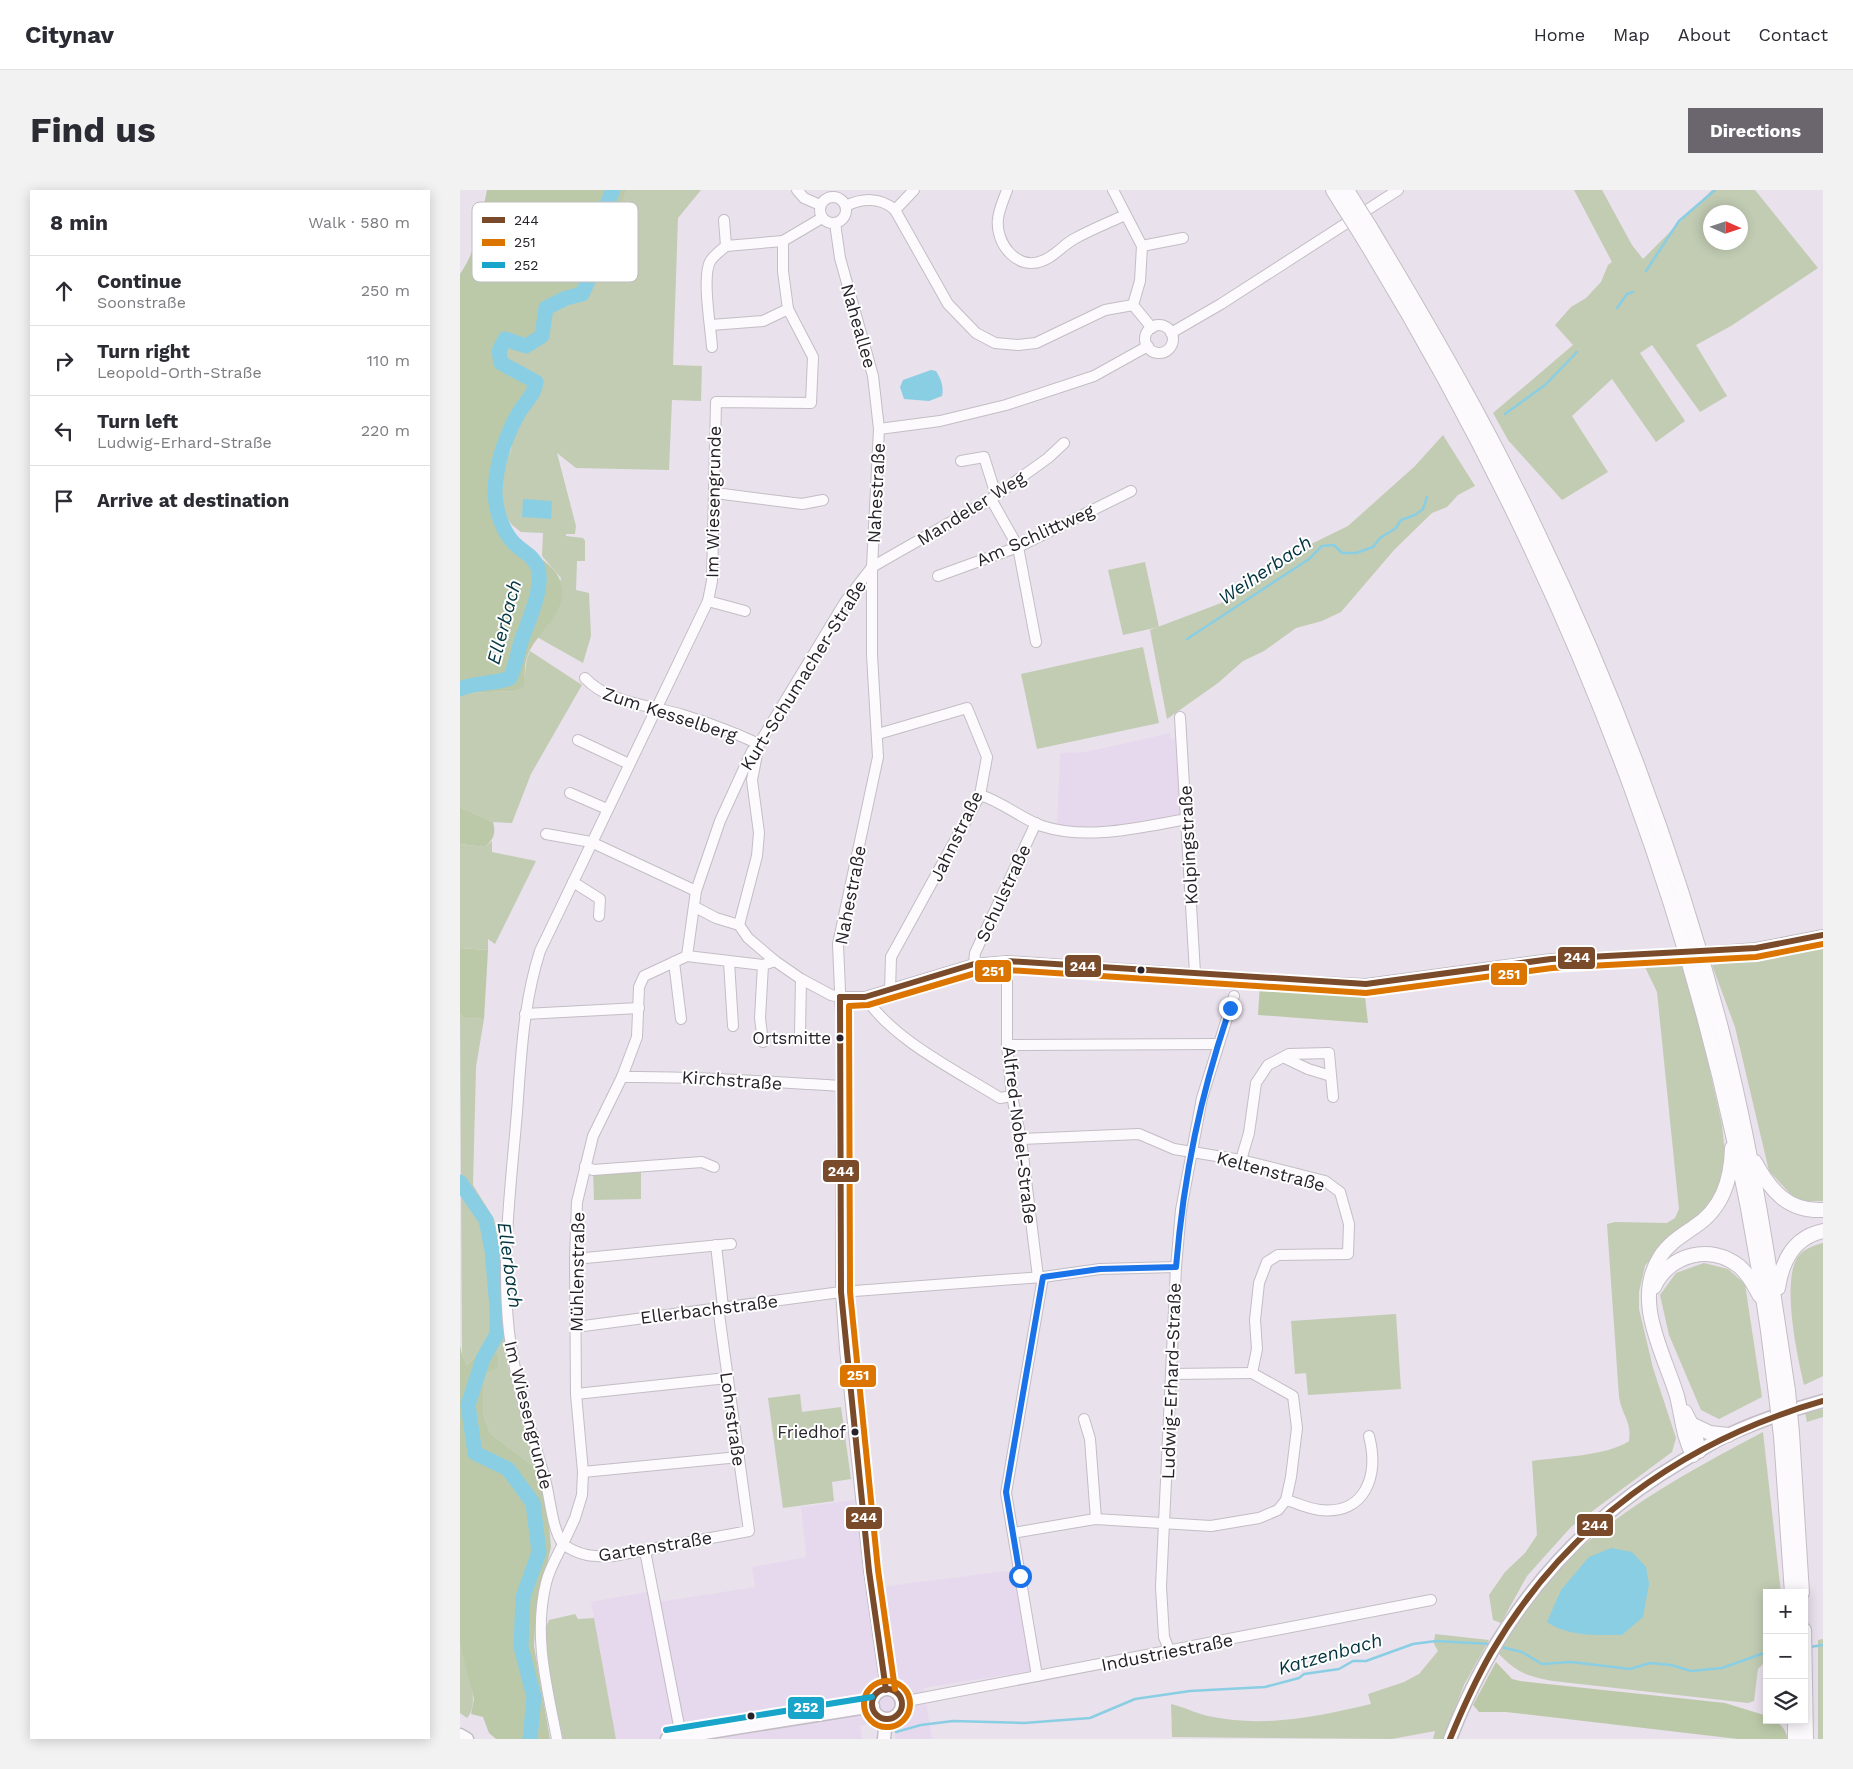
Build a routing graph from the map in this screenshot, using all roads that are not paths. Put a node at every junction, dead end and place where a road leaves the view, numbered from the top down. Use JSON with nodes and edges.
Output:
{"nodes":[{"id":1,"x":797,"y":190,"type":"edge"},
{"id":2,"x":914,"y":190,"type":"edge"},
{"id":3,"x":1008,"y":190,"type":"edge"},
{"id":4,"x":1333,"y":190,"type":"edge"},
{"id":5,"x":1398,"y":190,"type":"edge"},
{"id":6,"x":1118,"y":192,"type":"edge"},
{"id":7,"x":832,"y":193,"type":"edge"},
{"id":8,"x":1348,"y":199,"type":"edge"},
{"id":9,"x":820,"y":205,"type":"junction"},
{"id":10,"x":846,"y":206,"type":"junction"},
{"id":11,"x":895,"y":210,"type":"junction"},
{"id":12,"x":1126,"y":215,"type":"junction"},
{"id":13,"x":822,"y":218,"type":"junction"},
{"id":14,"x":724,"y":220,"type":"dead end"},
{"id":15,"x":835,"y":223,"type":"junction"},
{"id":16,"x":1365,"y":230,"type":"junction"},
{"id":17,"x":1183,"y":238,"type":"dead end"},
{"id":18,"x":783,"y":242,"type":"junction"},
{"id":19,"x":726,"y":246,"type":"junction"},
{"id":20,"x":1142,"y":246,"type":"junction"},
{"id":21,"x":1133,"y":305,"type":"junction"},
{"id":22,"x":788,"y":309,"type":"junction"},
{"id":23,"x":711,"y":325,"type":"junction"},
{"id":24,"x":1152,"y":328,"type":"junction"},
{"id":25,"x":1171,"y":332,"type":"junction"},
{"id":26,"x":1148,"y":346,"type":"junction"},
{"id":27,"x":712,"y":347,"type":"dead end"},
{"id":28,"x":879,"y":429,"type":"junction"},
{"id":29,"x":1064,"y":443,"type":"dead end"},
{"id":30,"x":961,"y":461,"type":"dead end"},
{"id":31,"x":1131,"y":491,"type":"dead end"},
{"id":32,"x":715,"y":493,"type":"junction"},
{"id":33,"x":993,"y":497,"type":"junction"},
{"id":34,"x":823,"y":500,"type":"dead end"},
{"id":35,"x":1018,"y":547,"type":"junction"},
{"id":36,"x":872,"y":567,"type":"junction"},
{"id":37,"x":938,"y":576,"type":"dead end"},
{"id":38,"x":708,"y":601,"type":"junction"},
{"id":39,"x":745,"y":611,"type":"dead end"},
{"id":40,"x":1036,"y":642,"type":"dead end"},
{"id":41,"x":584,"y":678,"type":"dead end"},
{"id":42,"x":656,"y":708,"type":"junction"},
{"id":43,"x":1180,"y":717,"type":"dead end"},
{"id":44,"x":878,"y":734,"type":"junction"},
{"id":45,"x":578,"y":740,"type":"dead end"},
{"id":46,"x":759,"y":744,"type":"junction"},
{"id":47,"x":629,"y":764,"type":"junction"},
{"id":48,"x":570,"y":793,"type":"dead end"},
{"id":49,"x":980,"y":795,"type":"junction"},
{"id":50,"x":607,"y":809,"type":"junction"},
{"id":51,"x":1187,"y":819,"type":"junction"},
{"id":52,"x":1036,"y":823,"type":"junction"},
{"id":53,"x":546,"y":834,"type":"dead end"},
{"id":54,"x":591,"y":842,"type":"junction"},
{"id":55,"x":573,"y":882,"type":"junction"},
{"id":56,"x":696,"y":892,"type":"junction"},
{"id":57,"x":695,"y":907,"type":"junction"},
{"id":58,"x":599,"y":916,"type":"dead end"},
{"id":59,"x":740,"y":925,"type":"junction"},
{"id":60,"x":1823,"y":935,"type":"edge"},
{"id":61,"x":687,"y":956,"type":"junction"},
{"id":62,"x":775,"y":961,"type":"junction"},
{"id":63,"x":1007,"y":961,"type":"junction"},
{"id":64,"x":674,"y":962,"type":"junction"},
{"id":65,"x":729,"y":962,"type":"junction"},
{"id":66,"x":974,"y":964,"type":"junction"},
{"id":67,"x":763,"y":965,"type":"junction"},
{"id":68,"x":1195,"y":973,"type":"junction"},
{"id":69,"x":801,"y":979,"type":"junction"},
{"id":70,"x":890,"y":990,"type":"junction"},
{"id":71,"x":1234,"y":996,"type":"dead end"},
{"id":72,"x":840,"y":997,"type":"junction"},
{"id":73,"x":865,"y":997,"type":"junction"},
{"id":74,"x":639,"y":1008,"type":"junction"},
{"id":75,"x":525,"y":1014,"type":"junction"},
{"id":76,"x":681,"y":1019,"type":"dead end"},
{"id":77,"x":732,"y":1026,"type":"dead end"},
{"id":78,"x":800,"y":1034,"type":"dead end"},
{"id":79,"x":763,"y":1042,"type":"dead end"},
{"id":80,"x":1218,"y":1044,"type":"junction"},
{"id":81,"x":1007,"y":1045,"type":"junction"},
{"id":82,"x":1284,"y":1058,"type":"junction"},
{"id":83,"x":1331,"y":1076,"type":"junction"},
{"id":84,"x":622,"y":1077,"type":"junction"},
{"id":85,"x":842,"y":1086,"type":"junction"},
{"id":86,"x":1012,"y":1096,"type":"junction"},
{"id":87,"x":1333,"y":1097,"type":"dead end"},
{"id":88,"x":1732,"y":1125,"type":"junction"},
{"id":89,"x":1021,"y":1139,"type":"junction"},
{"id":90,"x":1748,"y":1149,"type":"junction"},
{"id":91,"x":1190,"y":1152,"type":"junction"},
{"id":92,"x":1241,"y":1160,"type":"junction"},
{"id":93,"x":585,"y":1166,"type":"junction"},
{"id":94,"x":714,"y":1167,"type":"dead end"},
{"id":95,"x":1823,"y":1210,"type":"edge"},
{"id":96,"x":1823,"y":1231,"type":"edge"},
{"id":97,"x":731,"y":1244,"type":"dead end"},
{"id":98,"x":716,"y":1245,"type":"junction"},
{"id":99,"x":575,"y":1259,"type":"junction"},
{"id":100,"x":1176,"y":1267,"type":"junction"},
{"id":101,"x":1041,"y":1277,"type":"junction"},
{"id":102,"x":841,"y":1292,"type":"junction"},
{"id":103,"x":1771,"y":1304,"type":"junction"},
{"id":104,"x":1649,"y":1305,"type":"junction"},
{"id":105,"x":723,"y":1307,"type":"junction"},
{"id":106,"x":576,"y":1327,"type":"junction"},
{"id":107,"x":1252,"y":1373,"type":"junction"},
{"id":108,"x":1172,"y":1374,"type":"junction"},
{"id":109,"x":727,"y":1378,"type":"junction"},
{"id":110,"x":576,"y":1394,"type":"junction"},
{"id":111,"x":1677,"y":1396,"type":"junction"},
{"id":112,"x":1823,"y":1401,"type":"edge"},
{"id":113,"x":1084,"y":1418,"type":"dead end"},
{"id":114,"x":1692,"y":1424,"type":"junction"},
{"id":115,"x":1728,"y":1435,"type":"junction"},
{"id":116,"x":1787,"y":1435,"type":"junction"},
{"id":117,"x":1370,"y":1436,"type":"dead end"},
{"id":118,"x":1696,"y":1453,"type":"junction"},
{"id":119,"x":738,"y":1456,"type":"junction"},
{"id":120,"x":583,"y":1472,"type":"junction"},
{"id":121,"x":1286,"y":1500,"type":"junction"},
{"id":122,"x":1096,"y":1519,"type":"junction"},
{"id":123,"x":1165,"y":1524,"type":"junction"},
{"id":124,"x":749,"y":1531,"type":"joint"},
{"id":125,"x":1012,"y":1533,"type":"junction"},
{"id":126,"x":563,"y":1544,"type":"junction"},
{"id":127,"x":645,"y":1551,"type":"junction"},
{"id":128,"x":1792,"y":1589,"type":"edge"},
{"id":129,"x":1802,"y":1589,"type":"edge"},
{"id":130,"x":1431,"y":1600,"type":"dead end"},
{"id":131,"x":1170,"y":1652,"type":"junction"},
{"id":132,"x":1037,"y":1676,"type":"junction"},
{"id":133,"x":1806,"y":1679,"type":"edge"},
{"id":134,"x":886,"y":1690,"type":"junction"},
{"id":135,"x":902,"y":1702,"type":"junction"},
{"id":136,"x":873,"y":1706,"type":"junction"},
{"id":137,"x":886,"y":1719,"type":"junction"},
{"id":138,"x":1795,"y":1724,"type":"edge"},
{"id":139,"x":460,"y":1735,"type":"edge"},
{"id":140,"x":681,"y":1736,"type":"junction"},
{"id":141,"x":467,"y":1739,"type":"edge"},
{"id":142,"x":557,"y":1739,"type":"edge"},
{"id":143,"x":667,"y":1739,"type":"edge"},
{"id":144,"x":884,"y":1739,"type":"edge"},
{"id":145,"x":1450,"y":1739,"type":"edge"},
{"id":146,"x":1796,"y":1739,"type":"edge"},
{"id":147,"x":1806,"y":1739,"type":"edge"}],
"edges":[{"from":1,"to":9,"type":"street"},
{"from":2,"to":11,"type":"street"},
{"from":3,"to":12,"type":"street"},
{"from":4,"to":8,"type":"highway"},
{"from":5,"to":25,"type":"street"},
{"from":6,"to":12,"type":"street"},
{"from":7,"to":9,"type":"street"},
{"from":7,"to":10,"type":"street"},
{"from":8,"to":16,"type":"highway","bridge":true},
{"from":9,"to":13,"type":"street"},
{"from":10,"to":11,"type":"street"},
{"from":10,"to":15,"type":"street"},
{"from":11,"to":21,"type":"street"},
{"from":12,"to":20,"type":"street"},
{"from":13,"to":15,"type":"street"},
{"from":13,"to":18,"type":"street"},
{"from":14,"to":19,"type":"street"},
{"from":15,"to":28,"type":"street","name":"Naheallee"},
{"from":16,"to":88,"type":"highway"},
{"from":16,"to":90,"type":"highway"},
{"from":17,"to":20,"type":"street"},
{"from":18,"to":19,"type":"street"},
{"from":18,"to":22,"type":"street"},
{"from":19,"to":23,"type":"street"},
{"from":20,"to":21,"type":"street"},
{"from":21,"to":24,"type":"street"},
{"from":22,"to":23,"type":"street"},
{"from":22,"to":32,"type":"street","name":"Im Wiesengrunde"},
{"from":23,"to":27,"type":"street"},
{"from":24,"to":25,"type":"street"},
{"from":24,"to":26,"type":"street"},
{"from":25,"to":26,"type":"street"},
{"from":26,"to":28,"type":"street"},
{"from":28,"to":36,"type":"street","name":"Nahestraße"},
{"from":29,"to":33,"type":"street","name":"Mandeler Weg"},
{"from":30,"to":33,"type":"street"},
{"from":31,"to":35,"type":"street","name":"Am Schlittweg"},
{"from":32,"to":34,"type":"street"},
{"from":32,"to":38,"type":"street","name":"Im Wiesengrunde"},
{"from":33,"to":35,"type":"street"},
{"from":33,"to":36,"type":"street","name":"Mandeler Weg"},
{"from":35,"to":37,"type":"street","name":"Am Schlittweg"},
{"from":35,"to":40,"type":"street"},
{"from":36,"to":44,"type":"street","name":"Nahestraße"},
{"from":36,"to":46,"type":"street","name":"Kurt-Schumacher-Straße"},
{"from":38,"to":39,"type":"street","name":"Im Wiesengrunde"},
{"from":38,"to":42,"type":"street","name":"Im Wiesengrunde"},
{"from":41,"to":42,"type":"street","name":"Zum Kesselberg"},
{"from":42,"to":46,"type":"street","name":"Zum Kesselberg"},
{"from":42,"to":47,"type":"street","name":"Im Wiesengrunde"},
{"from":43,"to":51,"type":"street","name":"Kolpingstraße"},
{"from":44,"to":49,"type":"street","name":"Jahnstraße"},
{"from":44,"to":72,"type":"street","name":"Nahestraße"},
{"from":45,"to":47,"type":"street"},
{"from":46,"to":56,"type":"street","name":"Kurt-Schumacher-Straße"},
{"from":46,"to":59,"type":"street"},
{"from":47,"to":50,"type":"street","name":"Im Wiesengrunde"},
{"from":48,"to":50,"type":"street"},
{"from":49,"to":52,"type":"street","name":"Schulstraße"},
{"from":49,"to":70,"type":"street","name":"Jahnstraße"},
{"from":50,"to":54,"type":"street","name":"Im Wiesengrunde"},
{"from":51,"to":52,"type":"street","name":"Schulstraße"},
{"from":51,"to":68,"type":"street","name":"Kolpingstraße"},
{"from":52,"to":66,"type":"street","name":"Schulstraße"},
{"from":53,"to":54,"type":"street"},
{"from":54,"to":55,"type":"street","name":"Im Wiesengrunde"},
{"from":54,"to":56,"type":"street"},
{"from":55,"to":58,"type":"street"},
{"from":55,"to":75,"type":"street","name":"Im Wiesengrunde"},
{"from":56,"to":57,"type":"street","name":"Kurt-Schumacher-Straße"},
{"from":57,"to":59,"type":"street"},
{"from":57,"to":61,"type":"street","name":"Kurt-Schumacher-Straße"},
{"from":59,"to":62,"type":"street"},
{"from":60,"to":68,"type":"street","bridge":true},
{"from":61,"to":64,"type":"street","name":"Mühlenstraße"},
{"from":61,"to":65,"type":"street"},
{"from":62,"to":67,"type":"street"},
{"from":62,"to":69,"type":"street"},
{"from":63,"to":66,"type":"street"},
{"from":63,"to":68,"type":"street"},
{"from":63,"to":81,"type":"street","name":"Alfred-Nobel-Straße"},
{"from":64,"to":74,"type":"street","name":"Mühlenstraße"},
{"from":64,"to":76,"type":"street"},
{"from":65,"to":67,"type":"street"},
{"from":65,"to":77,"type":"street"},
{"from":66,"to":70,"type":"street"},
{"from":67,"to":79,"type":"street"},
{"from":69,"to":72,"type":"street"},
{"from":69,"to":78,"type":"street"},
{"from":70,"to":73,"type":"street"},
{"from":71,"to":80,"type":"street","name":"Ludwig-Erhard-Straße"},
{"from":72,"to":73,"type":"street"},
{"from":72,"to":85,"type":"street","name":"Nahestraße"},
{"from":73,"to":86,"type":"street"},
{"from":74,"to":75,"type":"street"},
{"from":74,"to":84,"type":"street","name":"Mühlenstraße"},
{"from":75,"to":126,"type":"street","name":"Im Wiesengrunde"},
{"from":80,"to":81,"type":"street"},
{"from":80,"to":91,"type":"street","name":"Ludwig-Erhard-Straße"},
{"from":81,"to":86,"type":"street","name":"Alfred-Nobel-Straße"},
{"from":82,"to":83,"type":"street"},
{"from":82,"to":83,"type":"street"},
{"from":82,"to":92,"type":"street"},
{"from":83,"to":87,"type":"street"},
{"from":84,"to":85,"type":"street","name":"Kirchstraße"},
{"from":84,"to":93,"type":"street","name":"Mühlenstraße"},
{"from":85,"to":102,"type":"street","name":"Nahestraße"},
{"from":86,"to":89,"type":"street","name":"Alfred-Nobel-Straße"},
{"from":88,"to":103,"type":"highway"},
{"from":88,"to":104,"type":"highway"},
{"from":89,"to":91,"type":"street","name":"Keltenstraße"},
{"from":89,"to":101,"type":"street","name":"Alfred-Nobel-Straße"},
{"from":90,"to":95,"type":"highway"},
{"from":90,"to":103,"type":"highway"},
{"from":91,"to":92,"type":"street","name":"Keltenstraße"},
{"from":91,"to":100,"type":"street","name":"Ludwig-Erhard-Straße"},
{"from":92,"to":107,"type":"street","name":"Keltenstraße"},
{"from":93,"to":94,"type":"street"},
{"from":93,"to":99,"type":"street","name":"Mühlenstraße"},
{"from":96,"to":103,"type":"highway"},
{"from":97,"to":98,"type":"street"},
{"from":98,"to":99,"type":"street"},
{"from":98,"to":105,"type":"street","name":"Lohrstraße"},
{"from":99,"to":106,"type":"street","name":"Mühlenstraße"},
{"from":100,"to":101,"type":"street","name":"Ellerbachstraße"},
{"from":100,"to":108,"type":"street","name":"Ludwig-Erhard-Straße"},
{"from":101,"to":102,"type":"street","name":"Ellerbachstraße"},
{"from":101,"to":125,"type":"street","name":"Alfred-Nobel-Straße"},
{"from":102,"to":105,"type":"street","name":"Ellerbachstraße"},
{"from":102,"to":134,"type":"street","name":"Nahestraße"},
{"from":103,"to":104,"type":"highway"},
{"from":103,"to":116,"type":"highway","bridge":true},
{"from":104,"to":111,"type":"highway"},
{"from":105,"to":106,"type":"street","name":"Ellerbachstraße"},
{"from":105,"to":109,"type":"street","name":"Lohrstraße"},
{"from":106,"to":110,"type":"street","name":"Mühlenstraße"},
{"from":107,"to":108,"type":"street"},
{"from":107,"to":121,"type":"street"},
{"from":108,"to":123,"type":"street","name":"Ludwig-Erhard-Straße"},
{"from":109,"to":110,"type":"street"},
{"from":109,"to":119,"type":"street","name":"Lohrstraße"},
{"from":110,"to":120,"type":"street","name":"Mühlenstraße"},
{"from":111,"to":114,"type":"highway"},
{"from":111,"to":118,"type":"highway"},
{"from":112,"to":115,"type":"main road"},
{"from":113,"to":122,"type":"street"},
{"from":114,"to":115,"type":"highway"},
{"from":114,"to":118,"type":"highway"},
{"from":115,"to":118,"type":"main road"},
{"from":116,"to":128,"type":"highway"},
{"from":116,"to":129,"type":"highway"},
{"from":117,"to":121,"type":"street"},
{"from":118,"to":145,"type":"main road"},
{"from":119,"to":120,"type":"street"},
{"from":119,"to":124,"type":"street","name":"Lohrstraße"},
{"from":120,"to":126,"type":"street","name":"Mühlenstraße"},
{"from":121,"to":123,"type":"street"},
{"from":122,"to":123,"type":"street"},
{"from":122,"to":125,"type":"street"},
{"from":123,"to":131,"type":"street","name":"Ludwig-Erhard-Straße"},
{"from":124,"to":127,"type":"street","name":"Gartenstraße"},
{"from":125,"to":132,"type":"street","name":"Alfred-Nobel-Straße"},
{"from":126,"to":127,"type":"street","name":"Gartenstraße"},
{"from":126,"to":142,"type":"street"},
{"from":127,"to":140,"type":"street"},
{"from":130,"to":131,"type":"street","name":"Industriestraße"},
{"from":131,"to":132,"type":"street","name":"Industriestraße"},
{"from":132,"to":135,"type":"street","name":"Industriestraße"},
{"from":133,"to":147,"type":"highway"},
{"from":134,"to":135,"type":"main road"},
{"from":134,"to":136,"type":"main road"},
{"from":135,"to":137,"type":"main road"},
{"from":136,"to":137,"type":"main road"},
{"from":136,"to":140,"type":"main road"},
{"from":137,"to":144,"type":"main road"},
{"from":138,"to":146,"type":"highway"},
{"from":139,"to":141,"type":"main road"},
{"from":140,"to":143,"type":"main road"}]}
